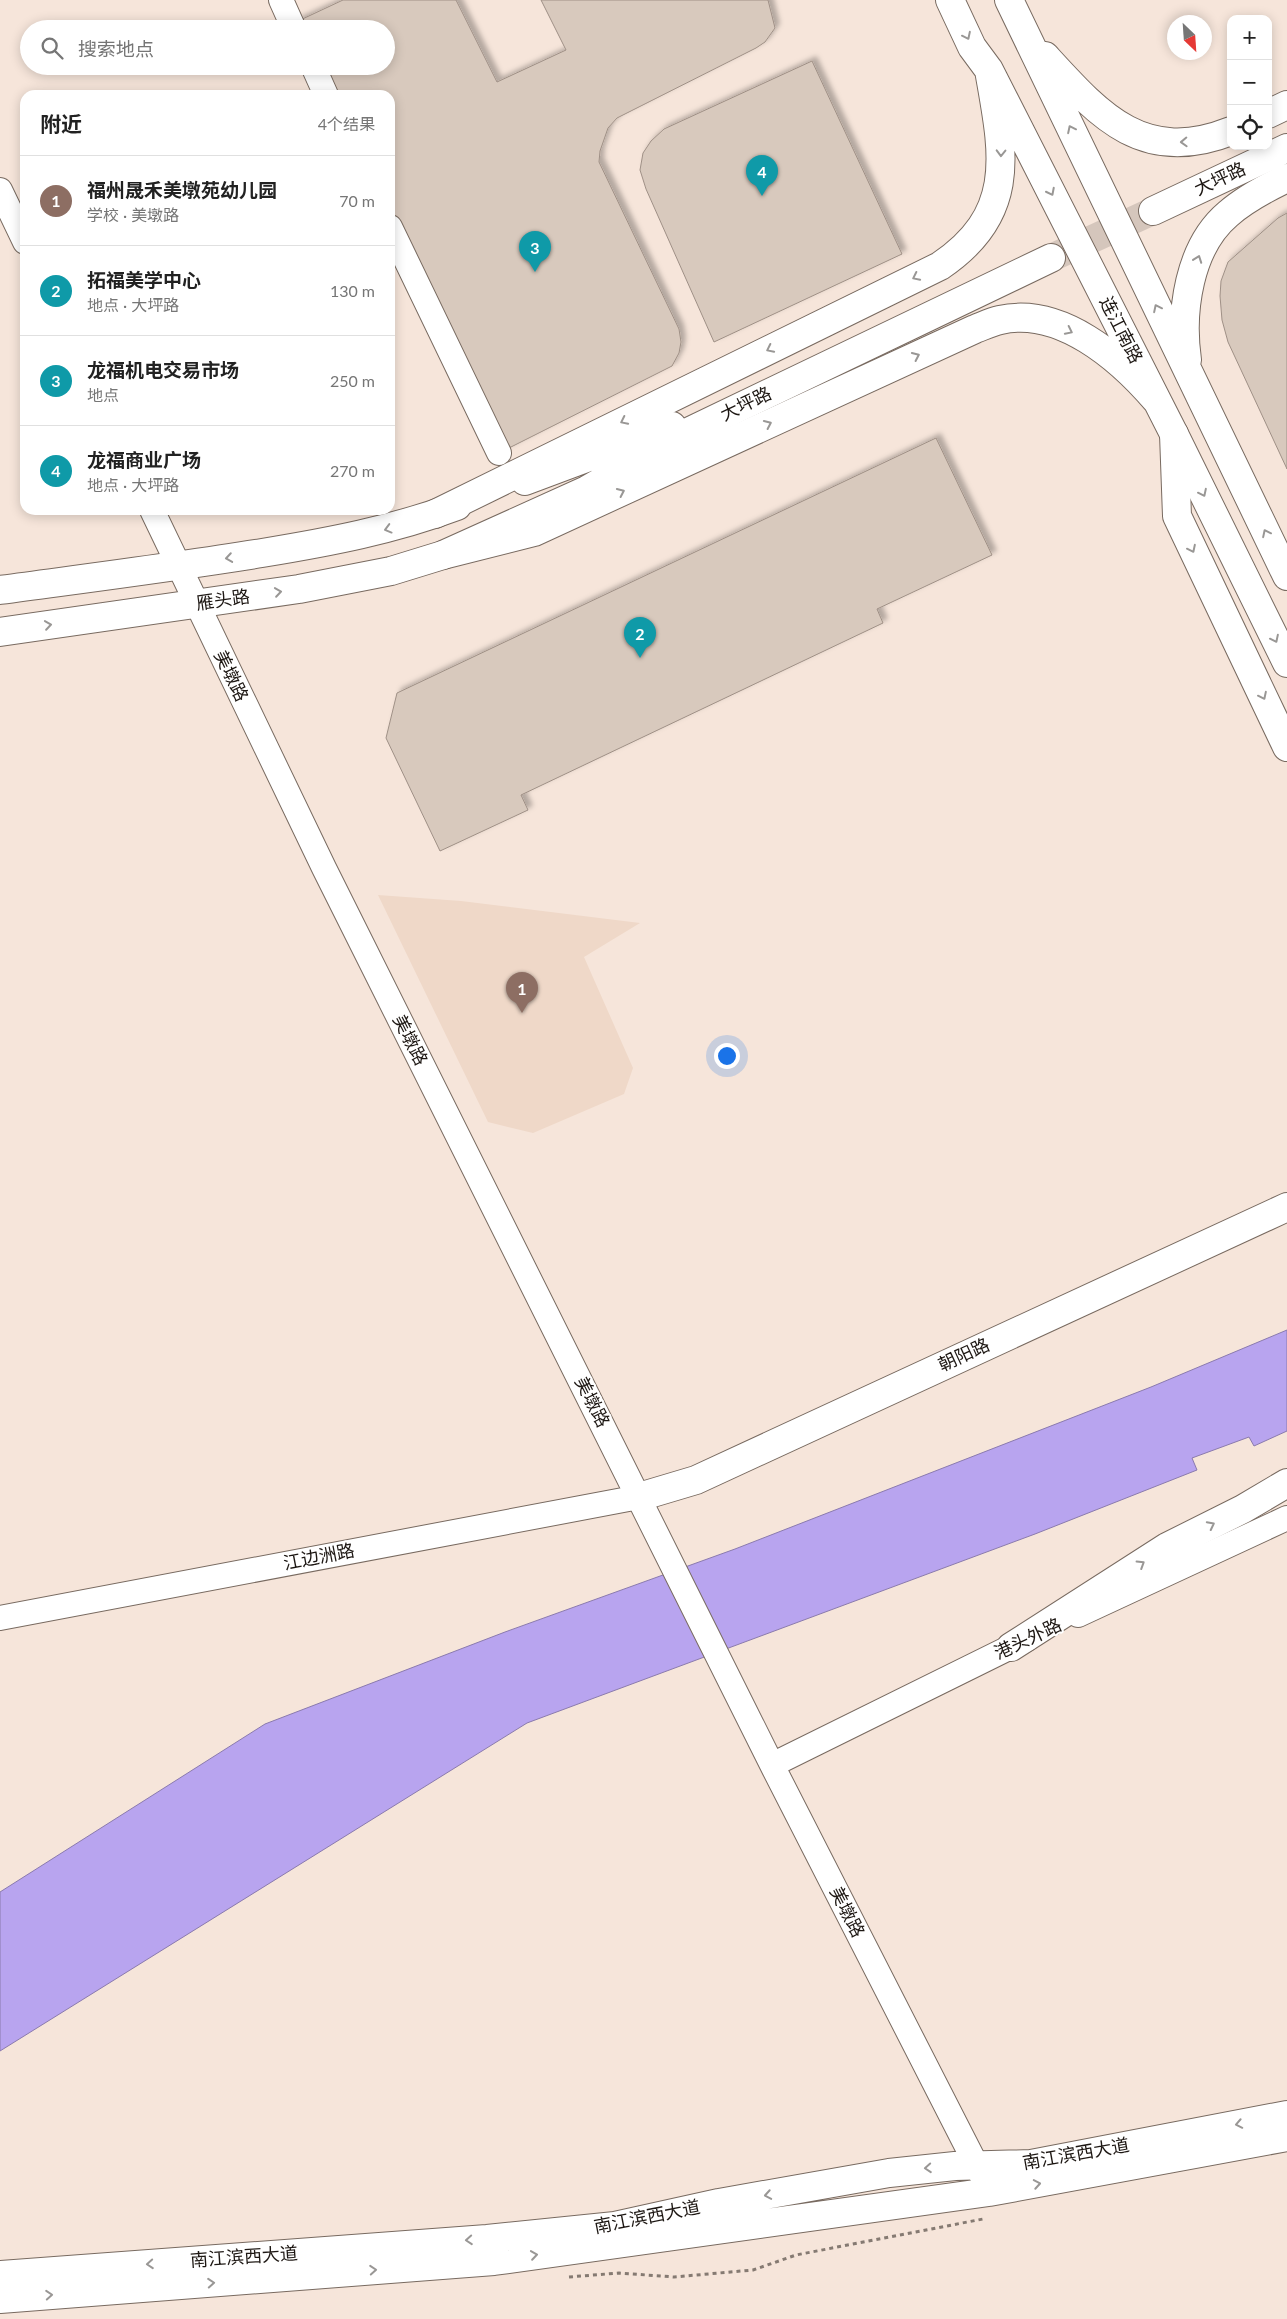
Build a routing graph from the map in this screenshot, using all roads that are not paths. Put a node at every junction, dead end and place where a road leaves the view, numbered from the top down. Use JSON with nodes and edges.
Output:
{"nodes":[{"id":1,"x":280,"y":0,"type":"edge"},
{"id":2,"x":950,"y":0,"type":"edge"},
{"id":3,"x":1009,"y":0,"type":"edge"},
{"id":4,"x":290,"y":20,"type":"edge"},
{"id":5,"x":1026,"y":35,"type":"junction"},
{"id":6,"x":990,"y":70,"type":"junction"},
{"id":7,"x":316,"y":75,"type":"edge"},
{"id":8,"x":324,"y":90,"type":"edge"},
{"id":9,"x":1287,"y":105,"type":"edge"},
{"id":10,"x":1272,"y":112,"type":"edge"},
{"id":11,"x":1227,"y":133,"type":"edge"},
{"id":12,"x":1287,"y":135,"type":"edge"},
{"id":13,"x":1272,"y":142,"type":"edge"},
{"id":14,"x":1287,"y":148,"type":"edge"},
{"id":15,"x":1256,"y":150,"type":"edge"},
{"id":16,"x":1287,"y":178,"type":"edge"},
{"id":17,"x":0,"y":190,"type":"edge"},
{"id":18,"x":20,"y":232,"type":"edge"},
{"id":19,"x":395,"y":237,"type":"edge"},
{"id":20,"x":1190,"y":376,"type":"junction"},
{"id":21,"x":1156,"y":400,"type":"junction"},
{"id":22,"x":1174,"y":434,"type":"junction"},
{"id":23,"x":499,"y":453,"type":"dead end"},
{"id":24,"x":435,"y":514,"type":"junction"},
{"id":25,"x":154,"y":515,"type":"edge"},
{"id":26,"x":444,"y":555,"type":"junction"},
{"id":27,"x":178,"y":566,"type":"junction"},
{"id":28,"x":1287,"y":576,"type":"edge"},
{"id":29,"x":0,"y":590,"type":"edge"},
{"id":30,"x":196,"y":604,"type":"junction"},
{"id":31,"x":0,"y":632,"type":"edge"},
{"id":32,"x":1287,"y":663,"type":"edge"},
{"id":33,"x":1287,"y":747,"type":"edge"},
{"id":34,"x":1287,"y":1207,"type":"edge"},
{"id":35,"x":1287,"y":1483,"type":"edge"},
{"id":36,"x":639,"y":1498,"type":"junction"},
{"id":37,"x":1287,"y":1518,"type":"edge"},
{"id":38,"x":0,"y":1618,"type":"edge"},
{"id":39,"x":1011,"y":1647,"type":"junction"},
{"id":40,"x":772,"y":1766,"type":"junction"},
{"id":41,"x":1287,"y":2115,"type":"edge"},
{"id":42,"x":1287,"y":2137,"type":"edge"},
{"id":43,"x":977,"y":2165,"type":"junction"},
{"id":44,"x":990,"y":2192,"type":"junction"},
{"id":45,"x":0,"y":2275,"type":"edge"},
{"id":46,"x":0,"y":2299,"type":"edge"}],
"edges":[{"from":1,"to":4,"type":"street"},
{"from":2,"to":6,"type":"main road","name":"连江南路","one_way":true},
{"from":3,"to":5,"type":"main road"},
{"from":11,"to":5,"type":"main road","one_way":true},
{"from":20,"to":5,"type":"main road","one_way":true},
{"from":6,"to":21,"type":"main road","name":"连江南路","one_way":true},
{"from":6,"to":24,"type":"main road","one_way":true},
{"from":7,"to":8,"type":"street"},
{"from":9,"to":10,"type":"main road"},
{"from":12,"to":13,"type":"main road"},
{"from":14,"to":15,"type":"main road","name":"大坪路"},
{"from":20,"to":16,"type":"main road","one_way":true},
{"from":17,"to":18,"type":"street"},
{"from":19,"to":23,"type":"street"},
{"from":28,"to":20,"type":"main road","one_way":true},
{"from":21,"to":22,"type":"main road","name":"连江南路"},
{"from":26,"to":21,"type":"main road","one_way":true},
{"from":22,"to":32,"type":"main road","name":"连江南路","one_way":true},
{"from":22,"to":33,"type":"main road","one_way":true},
{"from":24,"to":26,"type":"main road","name":"大坪路"},
{"from":24,"to":27,"type":"main road","one_way":true},
{"from":25,"to":27,"type":"street","name":"美墩路"},
{"from":30,"to":26,"type":"main road","name":"雁头路","one_way":true},
{"from":27,"to":29,"type":"main road"},
{"from":27,"to":30,"type":"street","name":"美墩路"},
{"from":31,"to":30,"type":"main road","name":"雁头路","one_way":true},
{"from":30,"to":36,"type":"street","name":"美墩路"},
{"from":34,"to":36,"type":"main road","name":"朝阳路"},
{"from":39,"to":35,"type":"main road","one_way":true},
{"from":36,"to":38,"type":"street","name":"江边洲路"},
{"from":36,"to":40,"type":"street","name":"美墩路"},
{"from":37,"to":39,"type":"street","name":"港头外路"},
{"from":39,"to":40,"type":"street","name":"港头外路"},
{"from":40,"to":43,"type":"street","name":"美墩路"},
{"from":41,"to":43,"type":"main road","name":"南江滨西大道","one_way":true},
{"from":44,"to":42,"type":"main road","name":"南江滨西大道","one_way":true},
{"from":43,"to":44,"type":"street","name":"美墩路"},
{"from":43,"to":45,"type":"main road","name":"南江滨西大道","one_way":true},
{"from":46,"to":44,"type":"main road","name":"南江滨西大道","one_way":true}]}
